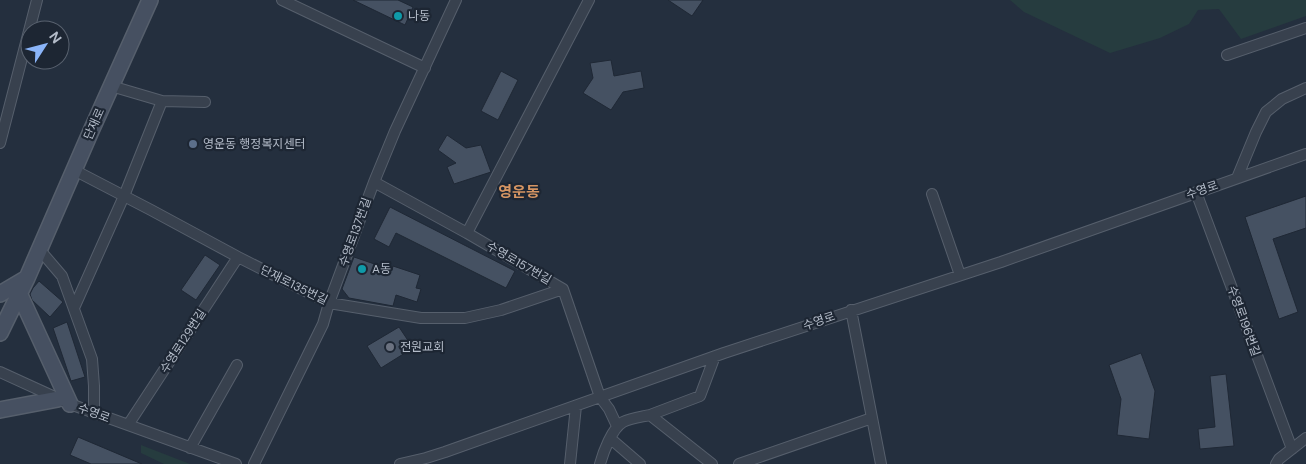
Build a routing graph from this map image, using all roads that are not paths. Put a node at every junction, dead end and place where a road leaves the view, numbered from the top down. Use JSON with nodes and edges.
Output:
{"nodes":[{"id":1,"x":38,"y":0,"type":"edge"},
{"id":2,"x":150,"y":0,"type":"edge"},
{"id":3,"x":282,"y":0,"type":"edge"},
{"id":4,"x":456,"y":0,"type":"edge"},
{"id":5,"x":588,"y":0,"type":"edge"},
{"id":6,"x":1306,"y":28,"type":"edge"},
{"id":7,"x":1227,"y":55,"type":"dead end"},
{"id":8,"x":425,"y":68,"type":"junction"},
{"id":9,"x":111,"y":86,"type":"junction"},
{"id":10,"x":1306,"y":88,"type":"edge"},
{"id":11,"x":162,"y":101,"type":"junction"},
{"id":12,"x":205,"y":102,"type":"dead end"},
{"id":13,"x":1,"y":138,"type":"edge"},
{"id":14,"x":1306,"y":154,"type":"edge"},
{"id":15,"x":74,"y":170,"type":"junction"},
{"id":16,"x":1237,"y":178,"type":"junction"},
{"id":17,"x":374,"y":182,"type":"junction"},
{"id":18,"x":1196,"y":192,"type":"junction"},
{"id":19,"x":932,"y":194,"type":"dead end"},
{"id":20,"x":124,"y":196,"type":"junction"},
{"id":21,"x":467,"y":233,"type":"junction"},
{"id":22,"x":39,"y":249,"type":"junction"},
{"id":23,"x":238,"y":258,"type":"junction"},
{"id":24,"x":960,"y":275,"type":"junction"},
{"id":25,"x":27,"y":278,"type":"junction"},
{"id":26,"x":563,"y":289,"type":"junction"},
{"id":27,"x":20,"y":293,"type":"junction"},
{"id":28,"x":0,"y":294,"type":"edge"},
{"id":29,"x":329,"y":303,"type":"junction"},
{"id":30,"x":74,"y":308,"type":"junction"},
{"id":31,"x":851,"y":310,"type":"junction"},
{"id":32,"x":0,"y":333,"type":"edge"},
{"id":33,"x":715,"y":356,"type":"junction"},
{"id":34,"x":237,"y":365,"type":"dead end"},
{"id":35,"x":0,"y":372,"type":"edge"},
{"id":36,"x":600,"y":397,"type":"junction"},
{"id":37,"x":64,"y":401,"type":"junction"},
{"id":38,"x":576,"y":406,"type":"junction"},
{"id":39,"x":0,"y":410,"type":"edge"},
{"id":40,"x":94,"y":413,"type":"junction"},
{"id":41,"x":650,"y":415,"type":"junction"},
{"id":42,"x":872,"y":418,"type":"junction"},
{"id":43,"x":128,"y":425,"type":"junction"},
{"id":44,"x":617,"y":426,"type":"junction"},
{"id":45,"x":1306,"y":438,"type":"edge"},
{"id":46,"x":611,"y":439,"type":"junction"},
{"id":47,"x":190,"y":448,"type":"junction"},
{"id":48,"x":1292,"y":449,"type":"junction"},
{"id":49,"x":1277,"y":462,"type":"edge"},
{"id":50,"x":236,"y":464,"type":"edge"},
{"id":51,"x":254,"y":464,"type":"edge"},
{"id":52,"x":400,"y":464,"type":"edge"},
{"id":53,"x":570,"y":464,"type":"edge"},
{"id":54,"x":600,"y":464,"type":"edge"},
{"id":55,"x":640,"y":464,"type":"edge"},
{"id":56,"x":712,"y":464,"type":"edge"},
{"id":57,"x":739,"y":464,"type":"edge"},
{"id":58,"x":881,"y":464,"type":"edge"}],
"edges":[{"from":1,"to":13,"type":"street"},
{"from":2,"to":9,"type":"street","name":"단재로"},
{"from":3,"to":8,"type":"street"},
{"from":4,"to":8,"type":"street","name":"수영로137번길"},
{"from":5,"to":21,"type":"street"},
{"from":6,"to":7,"type":"street"},
{"from":8,"to":17,"type":"street","name":"수영로137번길"},
{"from":9,"to":11,"type":"street"},
{"from":9,"to":15,"type":"street","name":"단재로"},
{"from":10,"to":16,"type":"street"},
{"from":11,"to":12,"type":"street"},
{"from":11,"to":20,"type":"street"},
{"from":14,"to":16,"type":"street","name":"수영로"},
{"from":15,"to":20,"type":"street","name":"단재로135번길"},
{"from":15,"to":22,"type":"street","name":"단재로"},
{"from":16,"to":18,"type":"street","name":"수영로"},
{"from":17,"to":21,"type":"street","name":"수영로157번길"},
{"from":17,"to":29,"type":"street","name":"수영로137번길"},
{"from":18,"to":24,"type":"street","name":"수영로"},
{"from":18,"to":48,"type":"street","name":"수영로196번길"},
{"from":19,"to":24,"type":"street"},
{"from":20,"to":23,"type":"street","name":"단재로135번길"},
{"from":20,"to":30,"type":"street"},
{"from":21,"to":26,"type":"street","name":"수영로157번길"},
{"from":22,"to":25,"type":"street","name":"단재로"},
{"from":22,"to":30,"type":"street"},
{"from":23,"to":29,"type":"street","name":"단재로135번길"},
{"from":23,"to":43,"type":"street","name":"수영로129번길"},
{"from":24,"to":31,"type":"street","name":"수영로"},
{"from":25,"to":27,"type":"street","name":"단재로"},
{"from":25,"to":28,"type":"street"},
{"from":26,"to":29,"type":"street","name":"단재로135번길"},
{"from":26,"to":36,"type":"street","name":"수영로157번길"},
{"from":27,"to":32,"type":"street","name":"단재로"},
{"from":27,"to":37,"type":"street"},
{"from":29,"to":51,"type":"street","name":"수영로137번길"},
{"from":30,"to":40,"type":"street"},
{"from":31,"to":33,"type":"street","name":"수영로"},
{"from":31,"to":42,"type":"street"},
{"from":33,"to":36,"type":"street","name":"수영로"},
{"from":33,"to":41,"type":"street"},
{"from":34,"to":47,"type":"street"},
{"from":35,"to":37,"type":"street","name":"수영로"},
{"from":36,"to":38,"type":"street","name":"수영로"},
{"from":36,"to":44,"type":"street","name":"수영로157번길"},
{"from":37,"to":39,"type":"street"},
{"from":37,"to":40,"type":"street","name":"수영로"},
{"from":38,"to":52,"type":"street","name":"수영로"},
{"from":38,"to":53,"type":"street"},
{"from":40,"to":43,"type":"street","name":"수영로"},
{"from":41,"to":44,"type":"street"},
{"from":41,"to":56,"type":"street"},
{"from":42,"to":57,"type":"street"},
{"from":42,"to":58,"type":"street"},
{"from":43,"to":47,"type":"street","name":"수영로"},
{"from":44,"to":46,"type":"street"},
{"from":45,"to":48,"type":"street"},
{"from":46,"to":54,"type":"street"},
{"from":46,"to":55,"type":"street"},
{"from":47,"to":50,"type":"street","name":"수영로"},
{"from":48,"to":49,"type":"street"}]}
